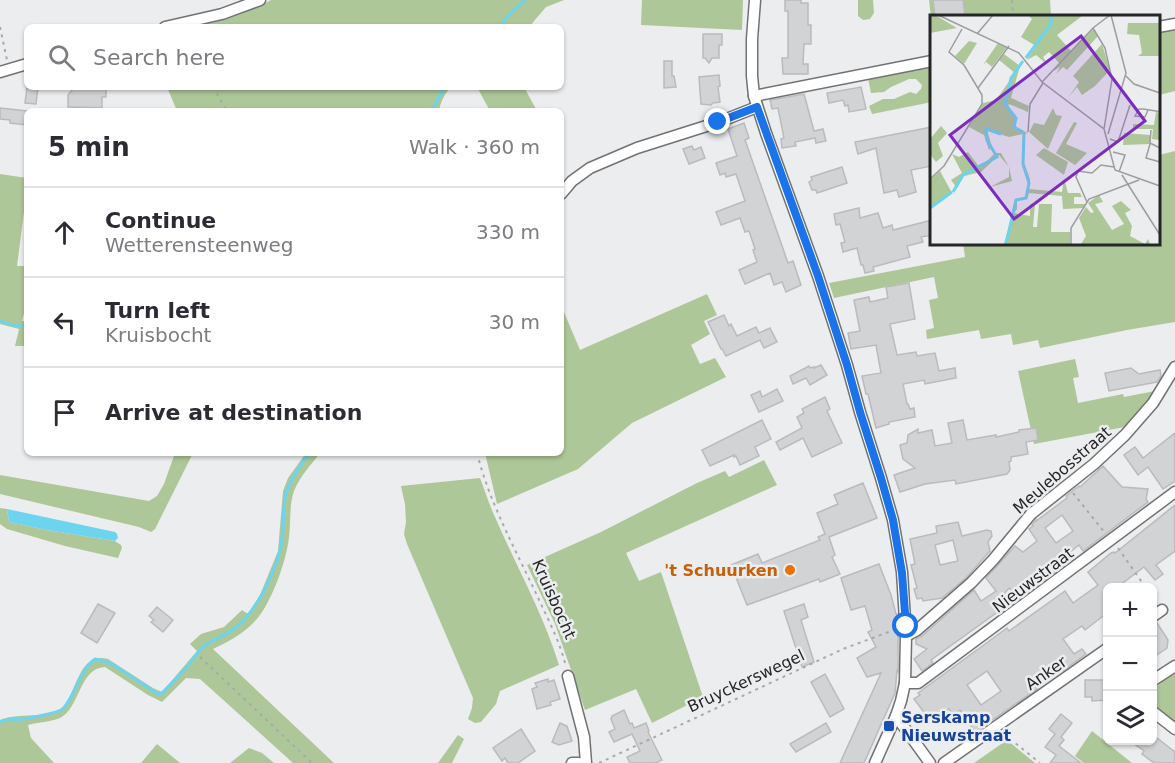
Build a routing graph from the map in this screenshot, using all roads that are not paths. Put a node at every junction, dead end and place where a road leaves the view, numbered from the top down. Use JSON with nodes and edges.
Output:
{"nodes":[{"id":1,"x":260,"y":0,"type":"edge"},
{"id":2,"x":755,"y":0,"type":"edge"},
{"id":3,"x":178,"y":24,"type":"edge"},
{"id":4,"x":1175,"y":24,"type":"edge"},
{"id":5,"x":1160,"y":27,"type":"edge"},
{"id":6,"x":930,"y":61,"type":"edge"},
{"id":7,"x":24,"y":65,"type":"edge"},
{"id":8,"x":4,"y":70,"type":"edge"},
{"id":9,"x":756,"y":102,"type":"junction"},
{"id":10,"x":564,"y":190,"type":"edge"},
{"id":11,"x":1175,"y":367,"type":"edge"},
{"id":12,"x":1175,"y":492,"type":"edge"},
{"id":13,"x":1162,"y":610,"type":"dead end"},
{"id":14,"x":1157,"y":614,"type":"edge"},
{"id":15,"x":906,"y":631,"type":"junction"},
{"id":16,"x":1103,"y":651,"type":"edge"},
{"id":17,"x":1175,"y":666,"type":"edge"},
{"id":18,"x":568,"y":676,"type":"road end"},
{"id":19,"x":1157,"y":678,"type":"edge"},
{"id":20,"x":905,"y":683,"type":"junction"},
{"id":21,"x":1157,"y":715,"type":"edge"},
{"id":22,"x":896,"y":716,"type":"junction"},
{"id":23,"x":1175,"y":729,"type":"edge"},
{"id":24,"x":572,"y":763,"type":"edge"},
{"id":25,"x":579,"y":763,"type":"edge"},
{"id":26,"x":585,"y":763,"type":"edge"},
{"id":27,"x":875,"y":763,"type":"edge"},
{"id":28,"x":930,"y":763,"type":"edge"},
{"id":29,"x":944,"y":763,"type":"edge"}],
"edges":[{"from":1,"to":3,"type":"street"},
{"from":2,"to":9,"type":"street"},
{"from":4,"to":5,"type":"street"},
{"from":6,"to":9,"type":"street"},
{"from":7,"to":8,"type":"street"},
{"from":9,"to":10,"type":"street"},
{"from":9,"to":15,"type":"street"},
{"from":11,"to":15,"type":"street","name":"Meulebosstraat"},
{"from":12,"to":20,"type":"street","name":"Nieuwstraat"},
{"from":13,"to":14,"type":"street"},
{"from":15,"to":20,"type":"street"},
{"from":16,"to":29,"type":"street","name":"Anker"},
{"from":17,"to":19,"type":"street"},
{"from":18,"to":26,"type":"street"},
{"from":20,"to":22,"type":"street"},
{"from":21,"to":23,"type":"street"},
{"from":22,"to":27,"type":"street"},
{"from":22,"to":28,"type":"street"},
{"from":24,"to":25,"type":"street"}]}
